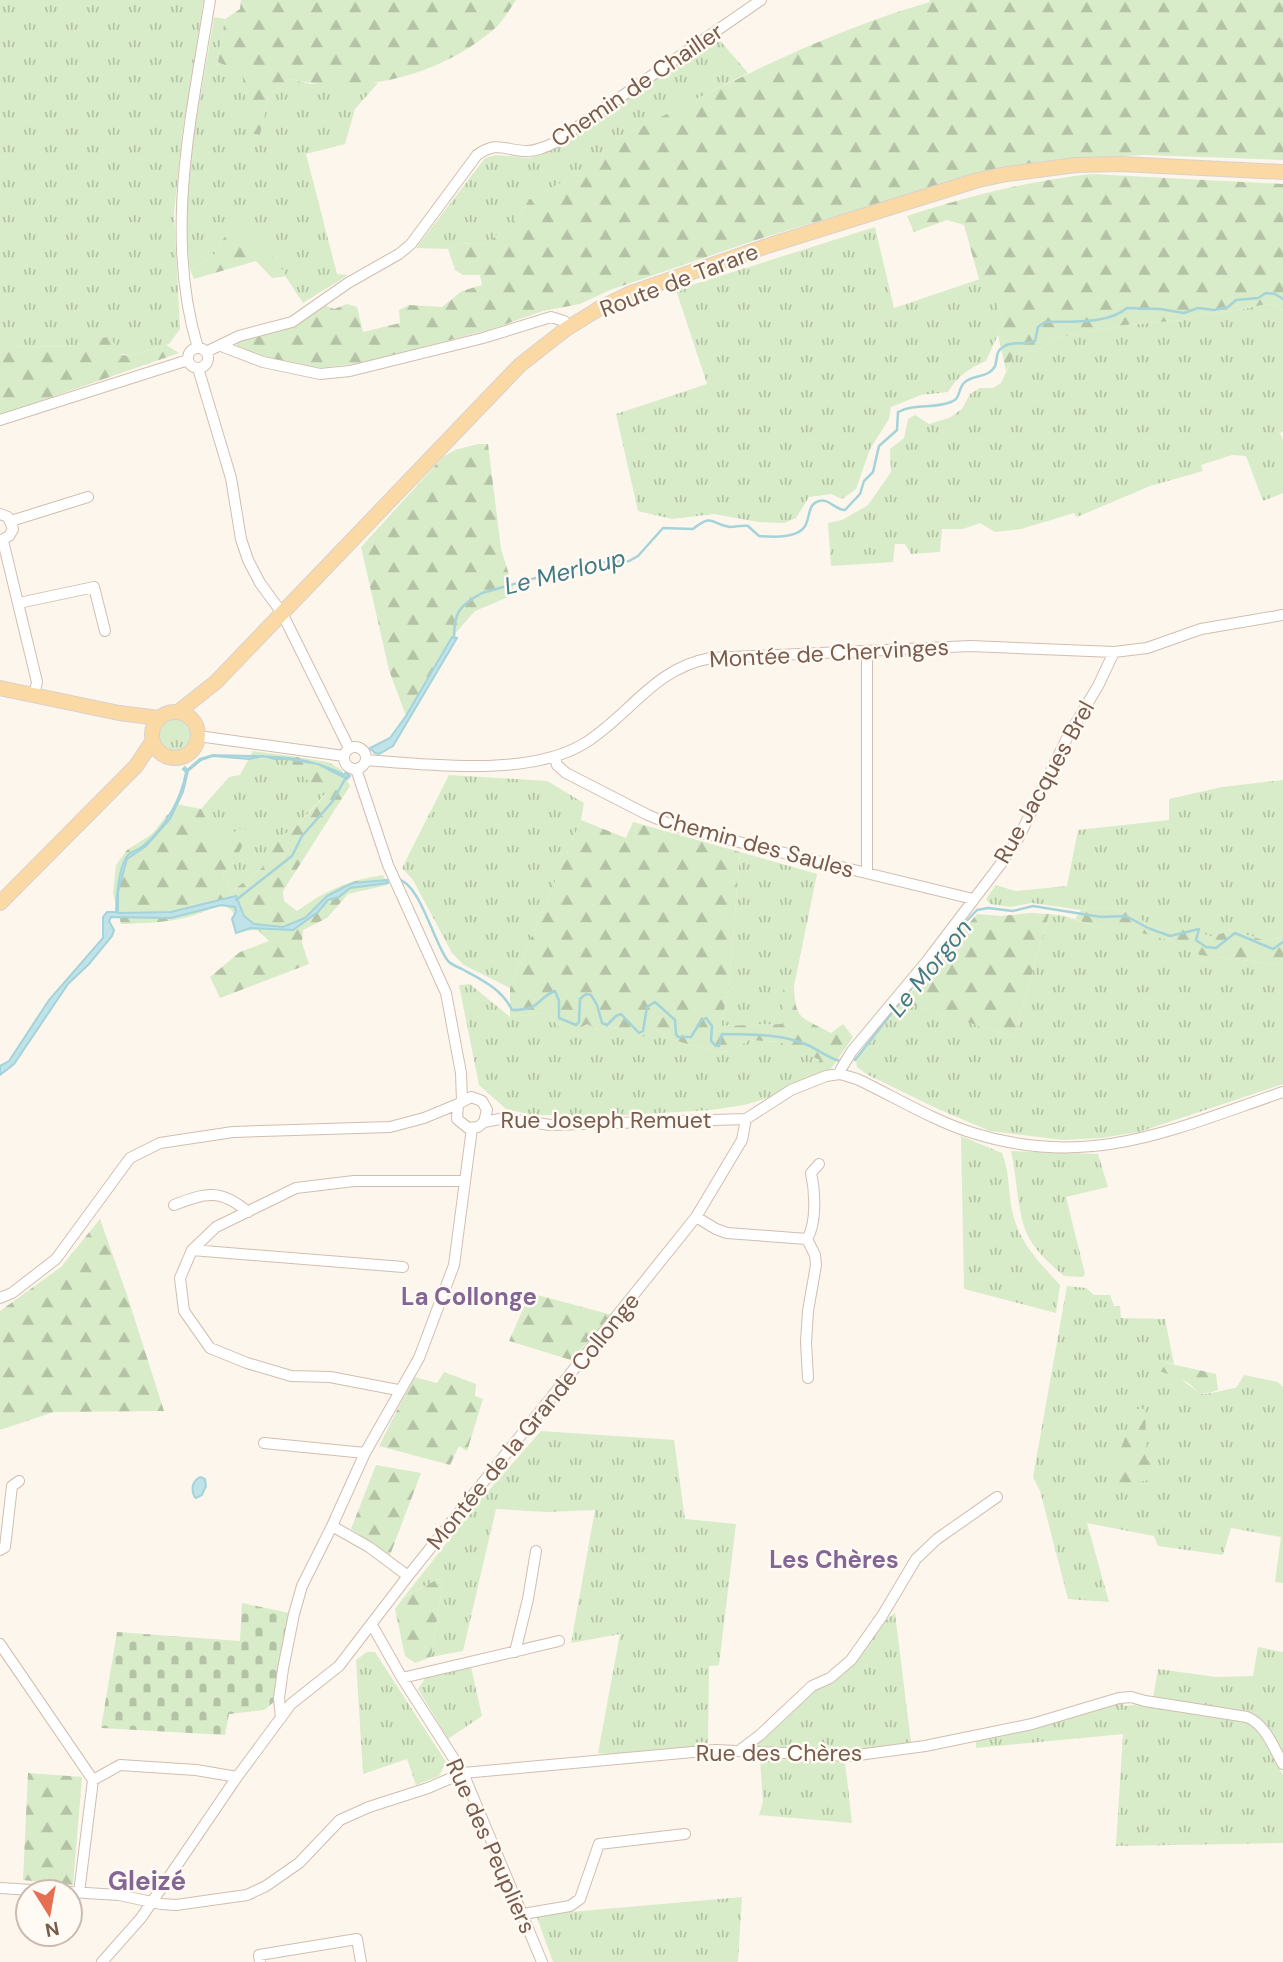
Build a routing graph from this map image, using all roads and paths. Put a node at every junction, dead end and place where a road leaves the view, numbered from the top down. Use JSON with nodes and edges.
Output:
{"nodes":[{"id":1,"x":210,"y":0,"type":"edge"},
{"id":2,"x":761,"y":0,"type":"edge"},
{"id":3,"x":1283,"y":173,"type":"edge"},
{"id":4,"x":569,"y":327,"type":"junction"},
{"id":5,"x":221,"y":346,"type":"junction"},
{"id":6,"x":202,"y":350,"type":"junction"},
{"id":7,"x":188,"y":360,"type":"junction"},
{"id":8,"x":198,"y":368,"type":"junction"},
{"id":9,"x":0,"y":421,"type":"edge"},
{"id":10,"x":88,"y":497,"type":"dead end"},
{"id":11,"x":0,"y":514,"type":"edge"},
{"id":12,"x":11,"y":521,"type":"junction"},
{"id":13,"x":1,"y":541,"type":"edge"},
{"id":14,"x":19,"y":603,"type":"junction"},
{"id":15,"x":282,"y":614,"type":"junction"},
{"id":16,"x":1283,"y":615,"type":"edge"},
{"id":17,"x":105,"y":631,"type":"dead end"},
{"id":18,"x":867,"y":651,"type":"junction"},
{"id":19,"x":1114,"y":652,"type":"junction"},
{"id":20,"x":0,"y":688,"type":"edge"},
{"id":21,"x":34,"y":695,"type":"junction"},
{"id":22,"x":120,"y":713,"type":"junction"},
{"id":23,"x":185,"y":716,"type":"junction"},
{"id":24,"x":159,"y":718,"type":"junction"},
{"id":25,"x":198,"y":736,"type":"junction"},
{"id":26,"x":155,"y":744,"type":"junction"},
{"id":27,"x":346,"y":752,"type":"junction"},
{"id":28,"x":555,"y":758,"type":"junction"},
{"id":29,"x":366,"y":760,"type":"junction"},
{"id":30,"x":356,"y":769,"type":"junction"},
{"id":31,"x":867,"y":873,"type":"junction"},
{"id":32,"x":973,"y":899,"type":"junction"},
{"id":33,"x":0,"y":903,"type":"edge"},
{"id":34,"x":461,"y":1073,"type":"junction"},
{"id":35,"x":840,"y":1074,"type":"junction"},
{"id":36,"x":1283,"y":1092,"type":"edge"},
{"id":37,"x":460,"y":1102,"type":"junction"},
{"id":38,"x":484,"y":1104,"type":"junction"},
{"id":39,"x":424,"y":1118,"type":"junction"},
{"id":40,"x":505,"y":1118,"type":"junction"},
{"id":41,"x":746,"y":1119,"type":"junction"},
{"id":42,"x":484,"y":1122,"type":"junction"},
{"id":43,"x":460,"y":1123,"type":"junction"},
{"id":44,"x":472,"y":1128,"type":"junction"},
{"id":45,"x":820,"y":1164,"type":"dead end"},
{"id":46,"x":465,"y":1181,"type":"junction"},
{"id":47,"x":174,"y":1205,"type":"dead end"},
{"id":48,"x":248,"y":1212,"type":"junction"},
{"id":49,"x":696,"y":1217,"type":"junction"},
{"id":50,"x":807,"y":1239,"type":"junction"},
{"id":51,"x":192,"y":1250,"type":"junction"},
{"id":52,"x":403,"y":1267,"type":"dead end"},
{"id":53,"x":0,"y":1298,"type":"edge"},
{"id":54,"x":808,"y":1378,"type":"dead end"},
{"id":55,"x":398,"y":1390,"type":"junction"},
{"id":56,"x":264,"y":1443,"type":"dead end"},
{"id":57,"x":365,"y":1453,"type":"junction"},
{"id":58,"x":19,"y":1481,"type":"dead end"},
{"id":59,"x":998,"y":1497,"type":"dead end"},
{"id":60,"x":332,"y":1527,"type":"junction"},
{"id":61,"x":0,"y":1550,"type":"edge"},
{"id":62,"x":536,"y":1551,"type":"dead end"},
{"id":63,"x":408,"y":1576,"type":"junction"},
{"id":64,"x":372,"y":1625,"type":"junction"},
{"id":65,"x":559,"y":1642,"type":"dead end"},
{"id":66,"x":0,"y":1644,"type":"edge"},
{"id":67,"x":515,"y":1652,"type":"junction"},
{"id":68,"x":402,"y":1678,"type":"junction"},
{"id":69,"x":281,"y":1718,"type":"junction"},
{"id":70,"x":740,"y":1749,"type":"junction"},
{"id":71,"x":1283,"y":1764,"type":"edge"},
{"id":72,"x":463,"y":1773,"type":"junction"},
{"id":73,"x":237,"y":1777,"type":"junction"},
{"id":74,"x":93,"y":1780,"type":"junction"},
{"id":75,"x":685,"y":1834,"type":"dead end"},
{"id":76,"x":77,"y":1878,"type":"edge"},
{"id":77,"x":84,"y":1893,"type":"edge"},
{"id":78,"x":153,"y":1901,"type":"junction"},
{"id":79,"x":523,"y":1914,"type":"junction"},
{"id":80,"x":260,"y":1959,"type":"edge"},
{"id":81,"x":102,"y":1962,"type":"edge"},
{"id":82,"x":361,"y":1962,"type":"edge"},
{"id":83,"x":542,"y":1962,"type":"edge"}],
"edges":[{"from":1,"to":6,"type":"street"},
{"from":2,"to":5,"type":"street","name":"Chemin de Chailler"},
{"from":3,"to":4,"type":"main road","name":"Route de Tarare"},
{"from":4,"to":5,"type":"street"},
{"from":4,"to":15,"type":"main road","name":"Route de Tarare"},
{"from":5,"to":6,"type":"street","name":"Chemin de Chailler"},
{"from":6,"to":7,"type":"street"},
{"from":6,"to":8,"type":"street"},
{"from":7,"to":8,"type":"street"},
{"from":7,"to":9,"type":"street"},
{"from":8,"to":15,"type":"street"},
{"from":10,"to":12,"type":"street"},
{"from":11,"to":12,"type":"street"},
{"from":12,"to":13,"type":"street"},
{"from":13,"to":14,"type":"street"},
{"from":14,"to":17,"type":"street"},
{"from":14,"to":21,"type":"street"},
{"from":15,"to":23,"type":"main road","name":"Route de Tarare"},
{"from":15,"to":27,"type":"street"},
{"from":16,"to":19,"type":"street","name":"Montée de Chervinges"},
{"from":18,"to":19,"type":"street","name":"Montée de Chervinges"},
{"from":18,"to":28,"type":"street","name":"Montée de Chervinges"},
{"from":18,"to":31,"type":"street"},
{"from":19,"to":32,"type":"street","name":"Rue Jacques Brel"},
{"from":20,"to":21,"type":"main road"},
{"from":21,"to":22,"type":"main road"},
{"from":22,"to":24,"type":"main road"},
{"from":22,"to":26,"type":"main road"},
{"from":23,"to":24,"type":"main road"},
{"from":23,"to":25,"type":"main road"},
{"from":24,"to":26,"type":"main road"},
{"from":25,"to":26,"type":"main road"},
{"from":25,"to":27,"type":"street"},
{"from":26,"to":33,"type":"main road"},
{"from":27,"to":29,"type":"street"},
{"from":27,"to":30,"type":"street"},
{"from":28,"to":29,"type":"street","name":"Montée de Chervinges"},
{"from":28,"to":31,"type":"street","name":"Chemin des Saules"},
{"from":29,"to":30,"type":"street"},
{"from":30,"to":34,"type":"street"},
{"from":31,"to":32,"type":"street","name":"Chemin des Saules"},
{"from":32,"to":35,"type":"street","name":"Rue Jacques Brel"},
{"from":34,"to":37,"type":"street"},
{"from":34,"to":38,"type":"street"},
{"from":35,"to":36,"type":"street"},
{"from":35,"to":41,"type":"street"},
{"from":37,"to":38,"type":"street"},
{"from":37,"to":39,"type":"street"},
{"from":37,"to":43,"type":"street"},
{"from":38,"to":40,"type":"street"},
{"from":38,"to":42,"type":"street"},
{"from":39,"to":43,"type":"street"},
{"from":39,"to":53,"type":"street"},
{"from":40,"to":41,"type":"street","name":"Rue Joseph Remuet"},
{"from":40,"to":42,"type":"street","name":"Rue Joseph Remuet"},
{"from":41,"to":49,"type":"street","name":"Montée de la Grande Collonge"},
{"from":42,"to":44,"type":"street"},
{"from":43,"to":44,"type":"street"},
{"from":44,"to":46,"type":"street"},
{"from":45,"to":50,"type":"street"},
{"from":46,"to":48,"type":"street"},
{"from":46,"to":55,"type":"street"},
{"from":47,"to":48,"type":"street"},
{"from":48,"to":51,"type":"street"},
{"from":49,"to":50,"type":"street"},
{"from":49,"to":63,"type":"street","name":"Montée de la Grande Collonge"},
{"from":50,"to":54,"type":"street"},
{"from":51,"to":52,"type":"street"},
{"from":51,"to":55,"type":"street"},
{"from":55,"to":57,"type":"street"},
{"from":56,"to":57,"type":"street"},
{"from":57,"to":60,"type":"street"},
{"from":58,"to":61,"type":"street"},
{"from":59,"to":70,"type":"street"},
{"from":60,"to":63,"type":"street"},
{"from":60,"to":69,"type":"street"},
{"from":62,"to":67,"type":"street"},
{"from":63,"to":64,"type":"street","name":"Montée de la Grande Collonge"},
{"from":64,"to":68,"type":"street","name":"Rue des Peupliers"},
{"from":64,"to":69,"type":"street","name":"Montée de la Grande Collonge"},
{"from":65,"to":67,"type":"street"},
{"from":66,"to":74,"type":"street"},
{"from":67,"to":68,"type":"street"},
{"from":68,"to":72,"type":"street","name":"Rue des Peupliers"},
{"from":69,"to":73,"type":"street","name":"Montée de la Grande Collonge"},
{"from":70,"to":71,"type":"street","name":"Rue des Chères"},
{"from":70,"to":72,"type":"street","name":"Rue des Chères"},
{"from":72,"to":78,"type":"street","name":"Rue des Chères"},
{"from":72,"to":79,"type":"street","name":"Rue des Peupliers"},
{"from":73,"to":74,"type":"street"},
{"from":73,"to":78,"type":"street","name":"Montée de la Grande Collonge"},
{"from":74,"to":76,"type":"street"},
{"from":75,"to":79,"type":"street"},
{"from":77,"to":78,"type":"street","name":"Rue des Chères"},
{"from":78,"to":81,"type":"street","name":"Montée de la Grande Collonge"},
{"from":79,"to":83,"type":"street","name":"Rue des Peupliers"},
{"from":80,"to":82,"type":"street"}]}
